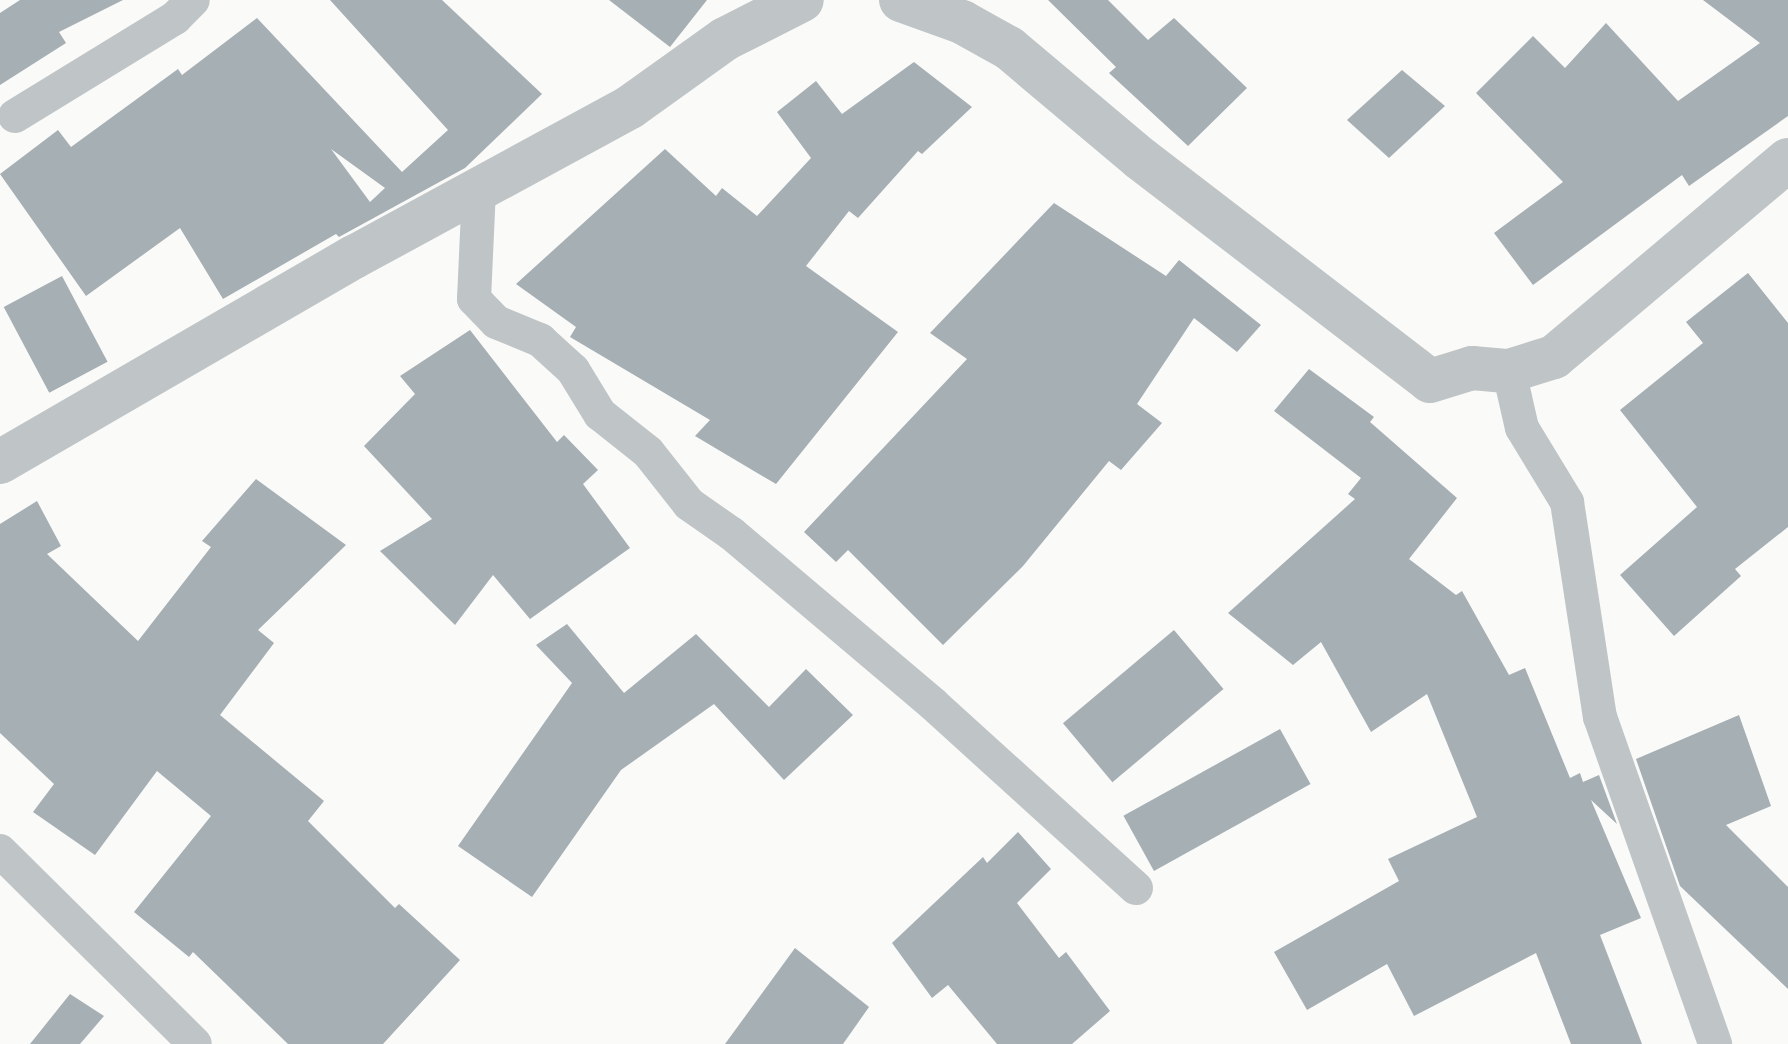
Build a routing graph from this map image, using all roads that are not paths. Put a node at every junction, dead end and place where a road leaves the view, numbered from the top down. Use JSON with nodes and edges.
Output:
{"nodes":[{"id":1,"x":193,"y":0,"type":"edge"},
{"id":2,"x":802,"y":0,"type":"edge"},
{"id":3,"x":909,"y":3,"type":"edge"},
{"id":4,"x":15,"y":116,"type":"dead end"},
{"id":5,"x":1788,"y":160,"type":"edge"},
{"id":6,"x":479,"y":189,"type":"junction"},
{"id":7,"x":1509,"y":371,"type":"junction"},
{"id":8,"x":0,"y":462,"type":"edge"},
{"id":9,"x":0,"y":851,"type":"edge"},
{"id":10,"x":1136,"y":888,"type":"dead end"},
{"id":11,"x":195,"y":1044,"type":"edge"},
{"id":12,"x":1715,"y":1044,"type":"edge"}],
"edges":[{"from":1,"to":4,"type":"street"},
{"from":2,"to":6,"type":"street"},
{"from":3,"to":7,"type":"street"},
{"from":5,"to":7,"type":"street"},
{"from":6,"to":8,"type":"street"},
{"from":6,"to":10,"type":"street"},
{"from":7,"to":12,"type":"street"},
{"from":9,"to":11,"type":"street"}]}
